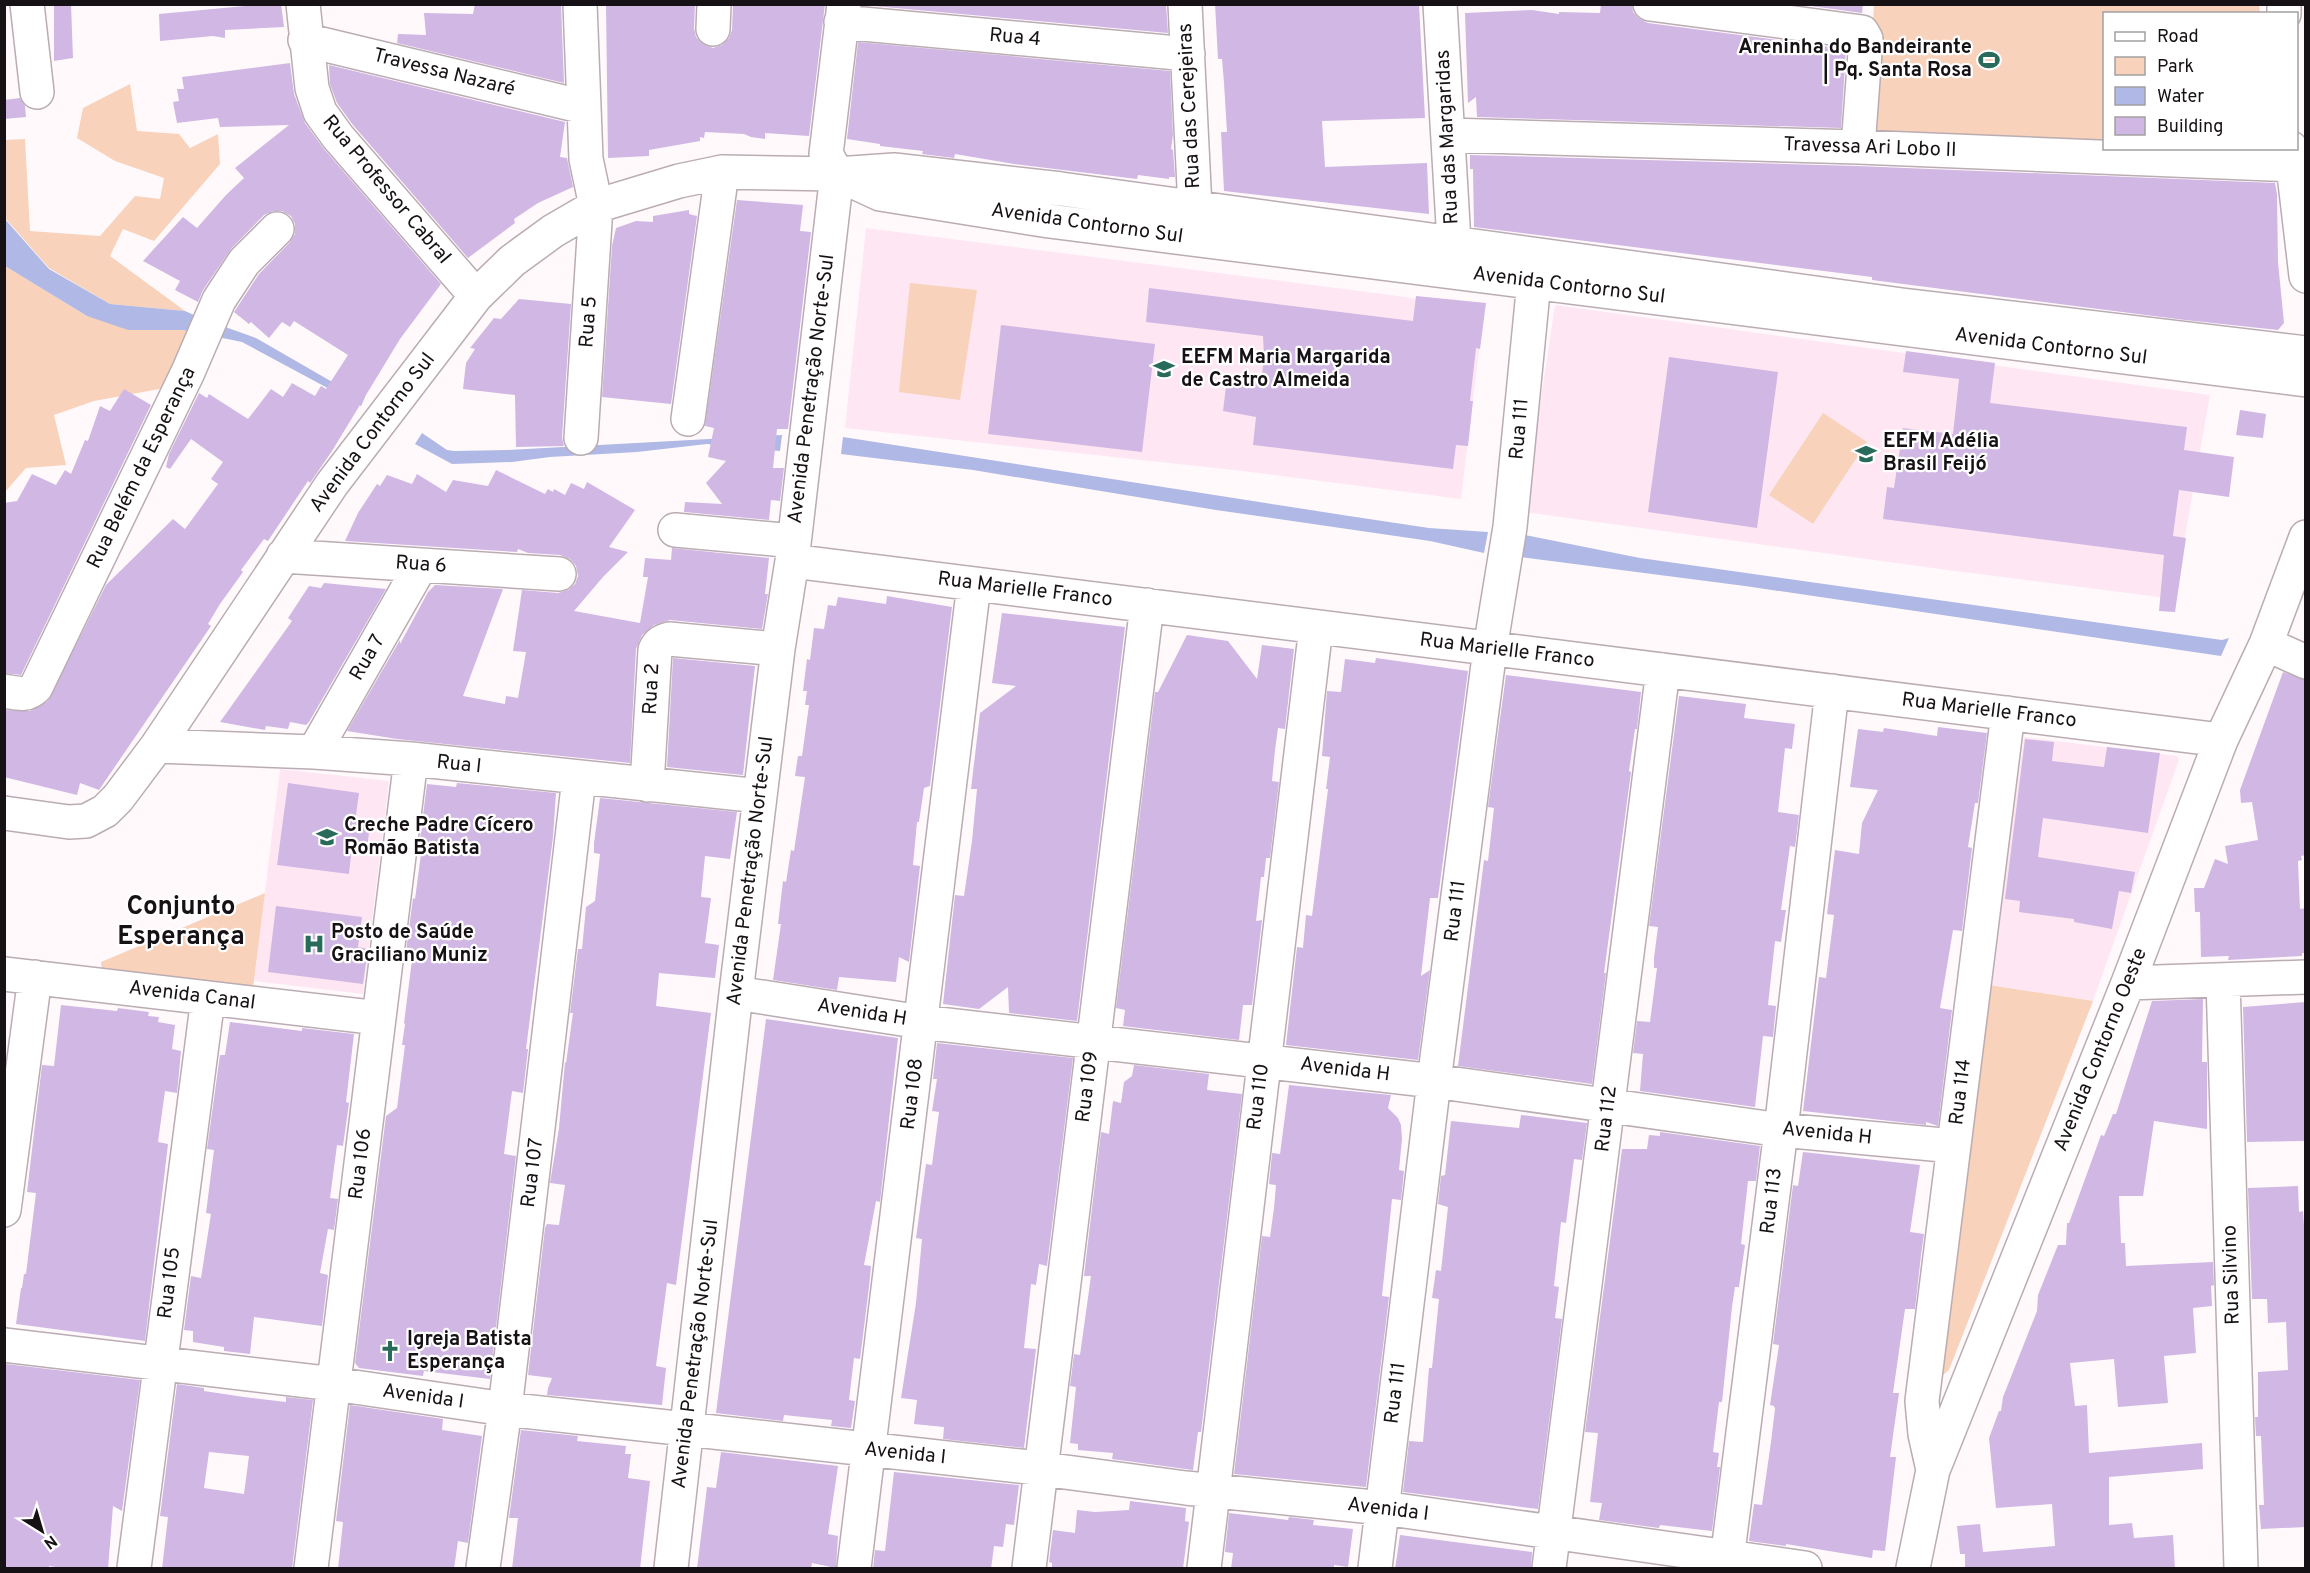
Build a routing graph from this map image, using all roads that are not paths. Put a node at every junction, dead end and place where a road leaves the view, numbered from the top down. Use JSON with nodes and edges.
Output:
{"nodes":[{"id":1,"x":27,"y":4,"type":"edge"},
{"id":2,"x":303,"y":4,"type":"edge"},
{"id":3,"x":580,"y":4,"type":"edge"},
{"id":4,"x":1185,"y":4,"type":"edge"},
{"id":5,"x":1440,"y":4,"type":"edge"},
{"id":6,"x":1650,"y":4,"type":"edge"},
{"id":7,"x":843,"y":13,"type":"edge"},
{"id":8,"x":305,"y":39,"type":"junction"},
{"id":9,"x":1188,"y":54,"type":"junction"},
{"id":10,"x":37,"y":92,"type":"dead end"},
{"id":11,"x":584,"y":107,"type":"junction"},
{"id":12,"x":1449,"y":135,"type":"junction"},
{"id":13,"x":1858,"y":147,"type":"junction"},
{"id":14,"x":2291,"y":157,"type":"edge"},
{"id":15,"x":722,"y":172,"type":"junction"},
{"id":16,"x":837,"y":174,"type":"junction"},
{"id":17,"x":596,"y":206,"type":"junction"},
{"id":18,"x":1195,"y":208,"type":"junction"},
{"id":19,"x":277,"y":228,"type":"dead end"},
{"id":20,"x":1452,"y":256,"type":"junction"},
{"id":21,"x":1535,"y":267,"type":"junction"},
{"id":22,"x":2306,"y":276,"type":"edge"},
{"id":23,"x":476,"y":296,"type":"junction"},
{"id":24,"x":2306,"y":353,"type":"edge"},
{"id":25,"x":2306,"y":380,"type":"edge"},
{"id":26,"x":688,"y":419,"type":"dead end"},
{"id":27,"x":581,"y":438,"type":"dead end"},
{"id":28,"x":675,"y":530,"type":"dead end"},
{"id":29,"x":2306,"y":537,"type":"edge"},
{"id":30,"x":793,"y":551,"type":"junction"},
{"id":31,"x":283,"y":556,"type":"junction"},
{"id":32,"x":421,"y":565,"type":"junction"},
{"id":33,"x":559,"y":574,"type":"dead end"},
{"id":34,"x":974,"y":584,"type":"junction"},
{"id":35,"x":1147,"y":605,"type":"junction"},
{"id":36,"x":1316,"y":627,"type":"junction"},
{"id":37,"x":2266,"y":644,"type":"junction"},
{"id":38,"x":778,"y":649,"type":"junction"},
{"id":39,"x":1490,"y":649,"type":"junction"},
{"id":40,"x":2306,"y":662,"type":"edge"},
{"id":41,"x":1663,"y":670,"type":"junction"},
{"id":42,"x":4,"y":691,"type":"edge"},
{"id":43,"x":1832,"y":691,"type":"junction"},
{"id":44,"x":2008,"y":713,"type":"junction"},
{"id":45,"x":2222,"y":740,"type":"junction"},
{"id":46,"x":157,"y":746,"type":"junction"},
{"id":47,"x":314,"y":752,"type":"junction"},
{"id":48,"x":411,"y":759,"type":"junction"},
{"id":49,"x":579,"y":778,"type":"junction"},
{"id":50,"x":647,"y":785,"type":"junction"},
{"id":51,"x":760,"y":796,"type":"junction"},
{"id":52,"x":4,"y":813,"type":"edge"},
{"id":53,"x":20,"y":976,"type":"edge"},
{"id":54,"x":2306,"y":977,"type":"edge"},
{"id":55,"x":2223,"y":981,"type":"junction"},
{"id":56,"x":2128,"y":983,"type":"junction"},
{"id":57,"x":736,"y":993,"type":"junction"},
{"id":58,"x":208,"y":998,"type":"junction"},
{"id":59,"x":379,"y":1018,"type":"junction"},
{"id":60,"x":921,"y":1022,"type":"junction"},
{"id":61,"x":1093,"y":1042,"type":"junction"},
{"id":62,"x":1263,"y":1060,"type":"junction"},
{"id":63,"x":1434,"y":1081,"type":"junction"},
{"id":64,"x":1609,"y":1104,"type":"junction"},
{"id":65,"x":1781,"y":1130,"type":"junction"},
{"id":66,"x":1954,"y":1146,"type":"junction"},
{"id":67,"x":4,"y":1210,"type":"edge"},
{"id":68,"x":4,"y":1345,"type":"edge"},
{"id":69,"x":160,"y":1364,"type":"junction"},
{"id":70,"x":334,"y":1384,"type":"junction"},
{"id":71,"x":505,"y":1409,"type":"junction"},
{"id":72,"x":688,"y":1430,"type":"junction"},
{"id":73,"x":868,"y":1450,"type":"junction"},
{"id":74,"x":1042,"y":1470,"type":"junction"},
{"id":75,"x":1933,"y":1470,"type":"junction"},
{"id":76,"x":1213,"y":1491,"type":"junction"},
{"id":77,"x":1383,"y":1508,"type":"junction"},
{"id":78,"x":1554,"y":1533,"type":"junction"},
{"id":79,"x":1727,"y":1563,"type":"edge"},
{"id":80,"x":134,"y":1569,"type":"edge"},
{"id":81,"x":311,"y":1569,"type":"edge"},
{"id":82,"x":483,"y":1569,"type":"edge"},
{"id":83,"x":671,"y":1569,"type":"edge"},
{"id":84,"x":854,"y":1569,"type":"edge"},
{"id":85,"x":1029,"y":1569,"type":"edge"},
{"id":86,"x":1204,"y":1569,"type":"edge"},
{"id":87,"x":1376,"y":1569,"type":"edge"},
{"id":88,"x":1550,"y":1569,"type":"edge"},
{"id":89,"x":1805,"y":1569,"type":"edge"},
{"id":90,"x":1913,"y":1569,"type":"edge"},
{"id":91,"x":2241,"y":1569,"type":"edge"}],
"edges":[{"from":1,"to":10,"type":"street"},
{"from":2,"to":8,"type":"street","name":"Rua Professor Cabral"},
{"from":3,"to":11,"type":"street","name":"Rua 5"},
{"from":4,"to":9,"type":"street","name":"Rua das Cerejeiras"},
{"from":5,"to":12,"type":"street","name":"Rua das Margaridas"},
{"from":6,"to":13,"type":"street"},
{"from":7,"to":9,"type":"street","name":"Rua 4"},
{"from":7,"to":16,"type":"street"},
{"from":8,"to":11,"type":"street","name":"Travessa Nazaré"},
{"from":8,"to":23,"type":"street","name":"Rua Professor Cabral"},
{"from":9,"to":18,"type":"street","name":"Rua das Cerejeiras"},
{"from":11,"to":17,"type":"street","name":"Rua 5"},
{"from":12,"to":13,"type":"street","name":"Travessa Ari Lobo II"},
{"from":12,"to":20,"type":"street","name":"Rua das Margaridas"},
{"from":13,"to":14,"type":"street","name":"Travessa Ari Lobo II"},
{"from":14,"to":22,"type":"street"},
{"from":15,"to":16,"type":"street","name":"Avenida Contorno Sul"},
{"from":15,"to":17,"type":"street","name":"Avenida Contorno Sul"},
{"from":15,"to":26,"type":"street"},
{"from":16,"to":18,"type":"street","name":"Avenida Contorno Sul"},
{"from":16,"to":20,"type":"street","name":"Avenida Contorno Sul"},
{"from":16,"to":30,"type":"street","name":"Avenida Penetração Norte-Sul"},
{"from":17,"to":23,"type":"street","name":"Avenida Contorno Sul"},
{"from":17,"to":27,"type":"street","name":"Rua 5"},
{"from":18,"to":20,"type":"street","name":"Avenida Contorno Sul"},
{"from":19,"to":42,"type":"street","name":"Rua Belém da Esperança"},
{"from":20,"to":21,"type":"street","name":"Avenida Contorno Sul"},
{"from":21,"to":24,"type":"street","name":"Avenida Contorno Sul"},
{"from":21,"to":25,"type":"street","name":"Avenida Contorno Sul"},
{"from":21,"to":39,"type":"street","name":"Rua 111"},
{"from":23,"to":31,"type":"street","name":"Avenida Contorno Sul"},
{"from":28,"to":30,"type":"street","name":"Rua Marielle Franco"},
{"from":29,"to":37,"type":"street","name":"Avenida Contorno Oeste"},
{"from":30,"to":34,"type":"street","name":"Rua Marielle Franco"},
{"from":30,"to":38,"type":"street","name":"Avenida Penetração Norte-Sul"},
{"from":31,"to":32,"type":"street","name":"Rua 6"},
{"from":31,"to":46,"type":"street","name":"Avenida Contorno Sul"},
{"from":32,"to":33,"type":"street","name":"Rua 6"},
{"from":32,"to":47,"type":"street","name":"Rua 7"},
{"from":34,"to":35,"type":"street","name":"Rua Marielle Franco"},
{"from":34,"to":60,"type":"street","name":"Rua 108"},
{"from":35,"to":36,"type":"street","name":"Rua Marielle Franco"},
{"from":35,"to":61,"type":"street","name":"Rua 109"},
{"from":36,"to":39,"type":"street","name":"Rua Marielle Franco"},
{"from":36,"to":62,"type":"street","name":"Rua 110"},
{"from":37,"to":40,"type":"street"},
{"from":37,"to":45,"type":"street","name":"Avenida Contorno Oeste"},
{"from":38,"to":50,"type":"street","name":"Rua 2"},
{"from":38,"to":51,"type":"street","name":"Avenida Penetração Norte-Sul"},
{"from":39,"to":41,"type":"street","name":"Rua Marielle Franco"},
{"from":39,"to":63,"type":"street","name":"Rua 111"},
{"from":41,"to":43,"type":"street","name":"Rua Marielle Franco"},
{"from":41,"to":64,"type":"street","name":"Rua 112"},
{"from":43,"to":44,"type":"street","name":"Rua Marielle Franco"},
{"from":43,"to":65,"type":"street","name":"Rua 113"},
{"from":44,"to":45,"type":"street","name":"Rua Marielle Franco"},
{"from":44,"to":66,"type":"street","name":"Rua 114"},
{"from":45,"to":56,"type":"street","name":"Avenida Contorno Oeste"},
{"from":46,"to":47,"type":"street","name":"Rua I"},
{"from":46,"to":52,"type":"street","name":"Avenida Contorno Sul"},
{"from":47,"to":48,"type":"street","name":"Rua I"},
{"from":48,"to":49,"type":"street","name":"Rua I"},
{"from":48,"to":59,"type":"street","name":"Rua 106"},
{"from":49,"to":50,"type":"street","name":"Rua I"},
{"from":49,"to":71,"type":"street","name":"Rua 107"},
{"from":50,"to":51,"type":"street","name":"Rua I"},
{"from":51,"to":57,"type":"street","name":"Avenida Penetração Norte-Sul"},
{"from":53,"to":58,"type":"street","name":"Avenida Canal"},
{"from":53,"to":67,"type":"street"},
{"from":54,"to":55,"type":"street"},
{"from":55,"to":56,"type":"street"},
{"from":55,"to":91,"type":"street","name":"Rua Silvino"},
{"from":56,"to":75,"type":"street","name":"Avenida Contorno Oeste"},
{"from":57,"to":60,"type":"street","name":"Avenida H"},
{"from":57,"to":72,"type":"street","name":"Avenida Penetração Norte-Sul"},
{"from":58,"to":59,"type":"street","name":"Avenida Canal"},
{"from":58,"to":69,"type":"street","name":"Rua 105"},
{"from":59,"to":70,"type":"street","name":"Rua 106"},
{"from":60,"to":61,"type":"street","name":"Avenida H"},
{"from":60,"to":73,"type":"street","name":"Rua 108"},
{"from":61,"to":62,"type":"street","name":"Avenida H"},
{"from":61,"to":74,"type":"street","name":"Rua 109"},
{"from":62,"to":63,"type":"street","name":"Avenida H"},
{"from":62,"to":76,"type":"street","name":"Rua 110"},
{"from":63,"to":64,"type":"street","name":"Avenida H"},
{"from":63,"to":77,"type":"street","name":"Rua 111"},
{"from":64,"to":65,"type":"street","name":"Avenida H"},
{"from":64,"to":78,"type":"street","name":"Rua 112"},
{"from":65,"to":66,"type":"street","name":"Avenida H"},
{"from":65,"to":79,"type":"street","name":"Rua 113"},
{"from":66,"to":75,"type":"street","name":"Rua 114"},
{"from":68,"to":69,"type":"street","name":"Avenida I"},
{"from":69,"to":70,"type":"street","name":"Avenida I"},
{"from":69,"to":80,"type":"street","name":"Rua 105"},
{"from":70,"to":71,"type":"street","name":"Avenida I"},
{"from":70,"to":81,"type":"street","name":"Rua 106"},
{"from":71,"to":72,"type":"street","name":"Avenida I"},
{"from":71,"to":82,"type":"street","name":"Rua 107"},
{"from":72,"to":73,"type":"street","name":"Avenida I"},
{"from":72,"to":83,"type":"street","name":"Avenida Penetração Norte-Sul"},
{"from":73,"to":74,"type":"street","name":"Avenida I"},
{"from":73,"to":84,"type":"street","name":"Rua 108"},
{"from":74,"to":76,"type":"street","name":"Avenida I"},
{"from":74,"to":85,"type":"street","name":"Rua 109"},
{"from":75,"to":90,"type":"street","name":"Avenida Contorno Oeste"},
{"from":76,"to":77,"type":"street","name":"Avenida I"},
{"from":76,"to":86,"type":"street","name":"Rua 110"},
{"from":77,"to":78,"type":"street","name":"Avenida I"},
{"from":77,"to":87,"type":"street","name":"Rua 111"},
{"from":78,"to":79,"type":"street","name":"Avenida I"},
{"from":78,"to":88,"type":"street","name":"Rua 112"},
{"from":79,"to":89,"type":"street","name":"Avenida I"}]}
